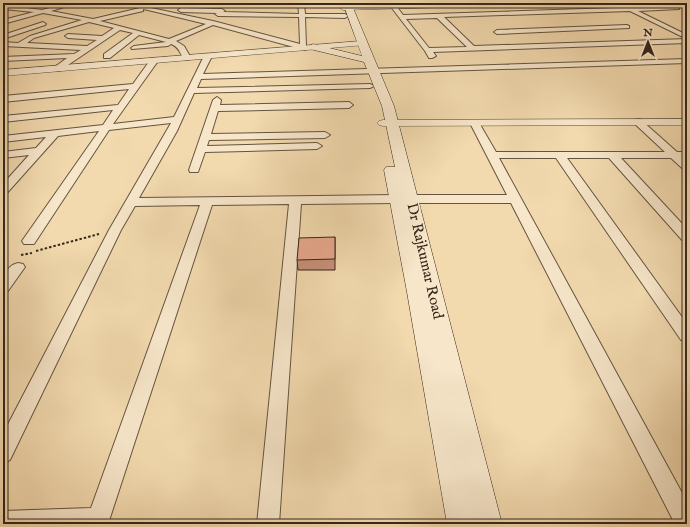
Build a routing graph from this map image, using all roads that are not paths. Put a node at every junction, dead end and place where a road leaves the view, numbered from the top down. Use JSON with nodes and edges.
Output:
{"nodes":[{"id":1,"x":74,"y":3,"type":"edge"},
{"id":2,"x":78,"y":3,"type":"edge"},
{"id":3,"x":119,"y":3,"type":"edge"},
{"id":4,"x":155,"y":3,"type":"edge"},
{"id":5,"x":187,"y":3,"type":"edge"},
{"id":6,"x":301,"y":3,"type":"edge"},
{"id":7,"x":521,"y":3,"type":"edge"},
{"id":8,"x":617,"y":3,"type":"edge"},
{"id":9,"x":665,"y":3,"type":"edge"},
{"id":10,"x":38,"y":4,"type":"edge"},
{"id":11,"x":228,"y":5,"type":"dead end"},
{"id":12,"x":392,"y":5,"type":"edge"},
{"id":13,"x":3,"y":7,"type":"edge"},
{"id":14,"x":148,"y":8,"type":"junction"},
{"id":15,"x":345,"y":8,"type":"edge"},
{"id":16,"x":677,"y":8,"type":"junction"},
{"id":17,"x":18,"y":9,"type":"junction"},
{"id":18,"x":178,"y":10,"type":"junction"},
{"id":19,"x":631,"y":10,"type":"junction"},
{"id":20,"x":597,"y":11,"type":"junction"},
{"id":21,"x":44,"y":12,"type":"junction"},
{"id":22,"x":220,"y":12,"type":"junction"},
{"id":23,"x":684,"y":12,"type":"dead end"},
{"id":24,"x":3,"y":13,"type":"edge"},
{"id":25,"x":533,"y":13,"type":"junction"},
{"id":26,"x":172,"y":14,"type":"junction"},
{"id":27,"x":254,"y":15,"type":"junction"},
{"id":28,"x":279,"y":15,"type":"junction"},
{"id":29,"x":476,"y":15,"type":"junction"},
{"id":30,"x":75,"y":16,"type":"junction"},
{"id":31,"x":439,"y":16,"type":"junction"},
{"id":32,"x":607,"y":16,"type":"dead end"},
{"id":33,"x":56,"y":17,"type":"junction"},
{"id":34,"x":401,"y":17,"type":"junction"},
{"id":35,"x":302,"y":19,"type":"junction"},
{"id":36,"x":90,"y":20,"type":"junction"},
{"id":37,"x":225,"y":21,"type":"dead end"},
{"id":38,"x":3,"y":22,"type":"edge"},
{"id":39,"x":236,"y":22,"type":"dead end"},
{"id":40,"x":274,"y":22,"type":"dead end"},
{"id":41,"x":296,"y":22,"type":"dead end"},
{"id":42,"x":617,"y":22,"type":"dead end"},
{"id":43,"x":49,"y":23,"type":"dead end"},
{"id":44,"x":211,"y":23,"type":"junction"},
{"id":45,"x":105,"y":24,"type":"junction"},
{"id":46,"x":246,"y":26,"type":"junction"},
{"id":47,"x":627,"y":27,"type":"junction"},
{"id":48,"x":119,"y":28,"type":"junction"},
{"id":49,"x":492,"y":28,"type":"junction"},
{"id":50,"x":3,"y":29,"type":"edge"},
{"id":51,"x":633,"y":31,"type":"dead end"},
{"id":52,"x":138,"y":33,"type":"junction"},
{"id":53,"x":640,"y":35,"type":"dead end"},
{"id":54,"x":68,"y":36,"type":"junction"},
{"id":55,"x":3,"y":37,"type":"edge"},
{"id":56,"x":503,"y":37,"type":"dead end"},
{"id":57,"x":687,"y":37,"type":"edge"},
{"id":58,"x":31,"y":38,"type":"junction"},
{"id":59,"x":103,"y":38,"type":"junction"},
{"id":60,"x":687,"y":41,"type":"edge"},
{"id":61,"x":173,"y":42,"type":"junction"},
{"id":62,"x":509,"y":42,"type":"dead end"},
{"id":63,"x":653,"y":42,"type":"junction"},
{"id":64,"x":3,"y":44,"type":"edge"},
{"id":65,"x":11,"y":45,"type":"junction"},
{"id":66,"x":19,"y":45,"type":"junction"},
{"id":67,"x":35,"y":46,"type":"junction"},
{"id":68,"x":46,"y":46,"type":"junction"},
{"id":69,"x":307,"y":47,"type":"junction"},
{"id":70,"x":516,"y":47,"type":"junction"},
{"id":71,"x":3,"y":48,"type":"edge"},
{"id":72,"x":87,"y":48,"type":"junction"},
{"id":73,"x":134,"y":48,"type":"dead end"},
{"id":74,"x":472,"y":48,"type":"junction"},
{"id":75,"x":427,"y":50,"type":"junction"},
{"id":76,"x":76,"y":56,"type":"junction"},
{"id":77,"x":107,"y":56,"type":"dead end"},
{"id":78,"x":208,"y":56,"type":"junction"},
{"id":79,"x":187,"y":58,"type":"junction"},
{"id":80,"x":7,"y":59,"type":"edge"},
{"id":81,"x":364,"y":59,"type":"junction"},
{"id":82,"x":154,"y":61,"type":"junction"},
{"id":83,"x":687,"y":61,"type":"edge"},
{"id":84,"x":56,"y":69,"type":"junction"},
{"id":85,"x":443,"y":69,"type":"junction"},
{"id":86,"x":3,"y":73,"type":"edge"},
{"id":87,"x":198,"y":77,"type":"junction"},
{"id":88,"x":136,"y":86,"type":"junction"},
{"id":89,"x":220,"y":90,"type":"junction"},
{"id":90,"x":191,"y":91,"type":"junction"},
{"id":91,"x":3,"y":98,"type":"edge"},
{"id":92,"x":348,"y":101,"type":"dead end"},
{"id":93,"x":121,"y":107,"type":"junction"},
{"id":94,"x":216,"y":111,"type":"junction"},
{"id":95,"x":333,"y":115,"type":"dead end"},
{"id":96,"x":234,"y":117,"type":"dead end"},
{"id":97,"x":3,"y":119,"type":"edge"},
{"id":98,"x":178,"y":119,"type":"junction"},
{"id":99,"x":638,"y":122,"type":"junction"},
{"id":100,"x":687,"y":122,"type":"edge"},
{"id":101,"x":388,"y":123,"type":"junction"},
{"id":102,"x":474,"y":123,"type":"junction"},
{"id":103,"x":106,"y":127,"type":"junction"},
{"id":104,"x":325,"y":130,"type":"dead end"},
{"id":105,"x":55,"y":133,"type":"junction"},
{"id":106,"x":206,"y":133,"type":"junction"},
{"id":107,"x":3,"y":139,"type":"edge"},
{"id":108,"x":317,"y":146,"type":"dead end"},
{"id":109,"x":201,"y":149,"type":"junction"},
{"id":110,"x":38,"y":151,"type":"junction"},
{"id":111,"x":612,"y":154,"type":"junction"},
{"id":112,"x":3,"y":155,"type":"edge"},
{"id":113,"x":491,"y":155,"type":"junction"},
{"id":114,"x":560,"y":155,"type":"junction"},
{"id":115,"x":674,"y":155,"type":"junction"},
{"id":116,"x":687,"y":155,"type":"edge"},
{"id":117,"x":687,"y":167,"type":"edge"},
{"id":118,"x":194,"y":170,"type":"dead end"},
{"id":119,"x":16,"y":176,"type":"junction"},
{"id":120,"x":3,"y":178,"type":"edge"},
{"id":121,"x":3,"y":191,"type":"edge"},
{"id":122,"x":404,"y":199,"type":"junction"},
{"id":123,"x":514,"y":199,"type":"junction"},
{"id":124,"x":294,"y":201,"type":"junction"},
{"id":125,"x":131,"y":202,"type":"junction"},
{"id":126,"x":207,"y":202,"type":"junction"},
{"id":127,"x":687,"y":237,"type":"edge"},
{"id":128,"x":29,"y":241,"type":"dead end"},
{"id":129,"x":18,"y":267,"type":"dead end"},
{"id":130,"x":3,"y":288,"type":"edge"},
{"id":131,"x":687,"y":336,"type":"edge"},
{"id":132,"x":3,"y":454,"type":"edge"},
{"id":133,"x":3,"y":522,"type":"edge"},
{"id":134,"x":98,"y":522,"type":"edge"},
{"id":135,"x":268,"y":524,"type":"edge"},
{"id":136,"x":462,"y":524,"type":"edge"},
{"id":137,"x":487,"y":524,"type":"edge"},
{"id":138,"x":687,"y":524,"type":"edge"}],
"edges":[{"from":1,"to":21,"type":"street"},
{"from":2,"to":30,"type":"street"},
{"from":3,"to":14,"type":"street"},
{"from":4,"to":14,"type":"street"},
{"from":5,"to":18,"type":"street"},
{"from":6,"to":35,"type":"street"},
{"from":7,"to":12,"type":"street"},
{"from":7,"to":25,"type":"street"},
{"from":8,"to":19,"type":"street"},
{"from":9,"to":16,"type":"street"},
{"from":10,"to":17,"type":"street"},
{"from":11,"to":22,"type":"street"},
{"from":12,"to":15,"type":"street"},
{"from":12,"to":34,"type":"street"},
{"from":13,"to":17,"type":"street"},
{"from":14,"to":26,"type":"street"},
{"from":14,"to":36,"type":"street"},
{"from":15,"to":35,"type":"street"},
{"from":15,"to":81,"type":"main road","name":"Dr Rajkumar Road"},
{"from":16,"to":19,"type":"street"},
{"from":16,"to":23,"type":"street"},
{"from":17,"to":21,"type":"street"},
{"from":17,"to":24,"type":"street"},
{"from":18,"to":22,"type":"street"},
{"from":18,"to":26,"type":"street"},
{"from":19,"to":20,"type":"street"},
{"from":19,"to":57,"type":"street"},
{"from":20,"to":25,"type":"street"},
{"from":20,"to":32,"type":"street"},
{"from":21,"to":33,"type":"street"},
{"from":21,"to":38,"type":"street"},
{"from":22,"to":27,"type":"street"},
{"from":22,"to":44,"type":"street"},
{"from":25,"to":29,"type":"street"},
{"from":26,"to":44,"type":"street"},
{"from":27,"to":28,"type":"street"},
{"from":27,"to":46,"type":"street"},
{"from":28,"to":35,"type":"street"},
{"from":28,"to":40,"type":"street"},
{"from":29,"to":31,"type":"street"},
{"from":29,"to":49,"type":"street"},
{"from":30,"to":33,"type":"street"},
{"from":30,"to":36,"type":"street"},
{"from":31,"to":34,"type":"street"},
{"from":31,"to":74,"type":"street"},
{"from":33,"to":50,"type":"street"},
{"from":34,"to":75,"type":"street"},
{"from":35,"to":41,"type":"street"},
{"from":35,"to":69,"type":"street"},
{"from":36,"to":45,"type":"street"},
{"from":36,"to":58,"type":"street"},
{"from":37,"to":39,"type":"street"},
{"from":42,"to":47,"type":"street"},
{"from":43,"to":55,"type":"street"},
{"from":44,"to":46,"type":"street"},
{"from":44,"to":61,"type":"street"},
{"from":45,"to":48,"type":"street"},
{"from":45,"to":54,"type":"street"},
{"from":46,"to":69,"type":"street"},
{"from":47,"to":49,"type":"street"},
{"from":47,"to":51,"type":"street"},
{"from":48,"to":52,"type":"street"},
{"from":48,"to":59,"type":"street"},
{"from":49,"to":56,"type":"street"},
{"from":52,"to":61,"type":"street"},
{"from":52,"to":77,"type":"street"},
{"from":53,"to":63,"type":"street"},
{"from":54,"to":59,"type":"street"},
{"from":54,"to":68,"type":"street"},
{"from":55,"to":58,"type":"street"},
{"from":58,"to":66,"type":"street"},
{"from":59,"to":72,"type":"street"},
{"from":60,"to":63,"type":"street"},
{"from":61,"to":73,"type":"street"},
{"from":61,"to":79,"type":"street"},
{"from":62,"to":70,"type":"street"},
{"from":63,"to":70,"type":"street"},
{"from":64,"to":65,"type":"street"},
{"from":65,"to":66,"type":"street"},
{"from":65,"to":71,"type":"street"},
{"from":66,"to":67,"type":"street"},
{"from":67,"to":68,"type":"street"},
{"from":67,"to":80,"type":"street"},
{"from":68,"to":72,"type":"street"},
{"from":69,"to":78,"type":"street"},
{"from":69,"to":81,"type":"main road"},
{"from":69,"to":81,"type":"street"},
{"from":70,"to":74,"type":"street"},
{"from":72,"to":76,"type":"street"},
{"from":74,"to":75,"type":"street"},
{"from":75,"to":85,"type":"street"},
{"from":76,"to":80,"type":"street"},
{"from":76,"to":84,"type":"street"},
{"from":78,"to":79,"type":"street"},
{"from":78,"to":87,"type":"street"},
{"from":79,"to":82,"type":"street"},
{"from":81,"to":85,"type":"street"},
{"from":81,"to":87,"type":"street"},
{"from":81,"to":89,"type":"street"},
{"from":81,"to":101,"type":"main road","name":"Dr Rajkumar Road"},
{"from":82,"to":84,"type":"street"},
{"from":82,"to":88,"type":"street"},
{"from":83,"to":85,"type":"street"},
{"from":84,"to":86,"type":"street"},
{"from":87,"to":90,"type":"street"},
{"from":88,"to":91,"type":"street"},
{"from":88,"to":93,"type":"street"},
{"from":89,"to":90,"type":"street"},
{"from":89,"to":94,"type":"street"},
{"from":90,"to":98,"type":"street"},
{"from":92,"to":94,"type":"street"},
{"from":93,"to":97,"type":"street"},
{"from":93,"to":103,"type":"street"},
{"from":94,"to":106,"type":"street"},
{"from":95,"to":96,"type":"street"},
{"from":98,"to":103,"type":"street"},
{"from":98,"to":125,"type":"street"},
{"from":99,"to":100,"type":"street"},
{"from":99,"to":102,"type":"street"},
{"from":99,"to":115,"type":"street"},
{"from":101,"to":102,"type":"street"},
{"from":101,"to":122,"type":"main road","name":"Dr Rajkumar Road"},
{"from":102,"to":113,"type":"street"},
{"from":103,"to":105,"type":"street"},
{"from":103,"to":128,"type":"street"},
{"from":104,"to":106,"type":"street"},
{"from":105,"to":107,"type":"street"},
{"from":105,"to":110,"type":"street"},
{"from":106,"to":109,"type":"street"},
{"from":108,"to":109,"type":"street"},
{"from":109,"to":118,"type":"street"},
{"from":110,"to":112,"type":"street"},
{"from":110,"to":119,"type":"street"},
{"from":111,"to":114,"type":"street"},
{"from":111,"to":115,"type":"street"},
{"from":111,"to":127,"type":"street"},
{"from":113,"to":114,"type":"street"},
{"from":113,"to":123,"type":"street"},
{"from":114,"to":131,"type":"street"},
{"from":115,"to":116,"type":"street"},
{"from":115,"to":117,"type":"street"},
{"from":119,"to":120,"type":"street"},
{"from":119,"to":121,"type":"street"},
{"from":122,"to":123,"type":"street"},
{"from":122,"to":124,"type":"street"},
{"from":122,"to":136,"type":"main road","name":"Dr Rajkumar Road"},
{"from":122,"to":137,"type":"main road","name":"Dr Rajkumar Road"},
{"from":123,"to":138,"type":"street"},
{"from":124,"to":126,"type":"street"},
{"from":124,"to":135,"type":"street"},
{"from":125,"to":126,"type":"street"},
{"from":125,"to":132,"type":"street"},
{"from":126,"to":134,"type":"street"},
{"from":129,"to":130,"type":"street"},
{"from":133,"to":134,"type":"street"}]}
